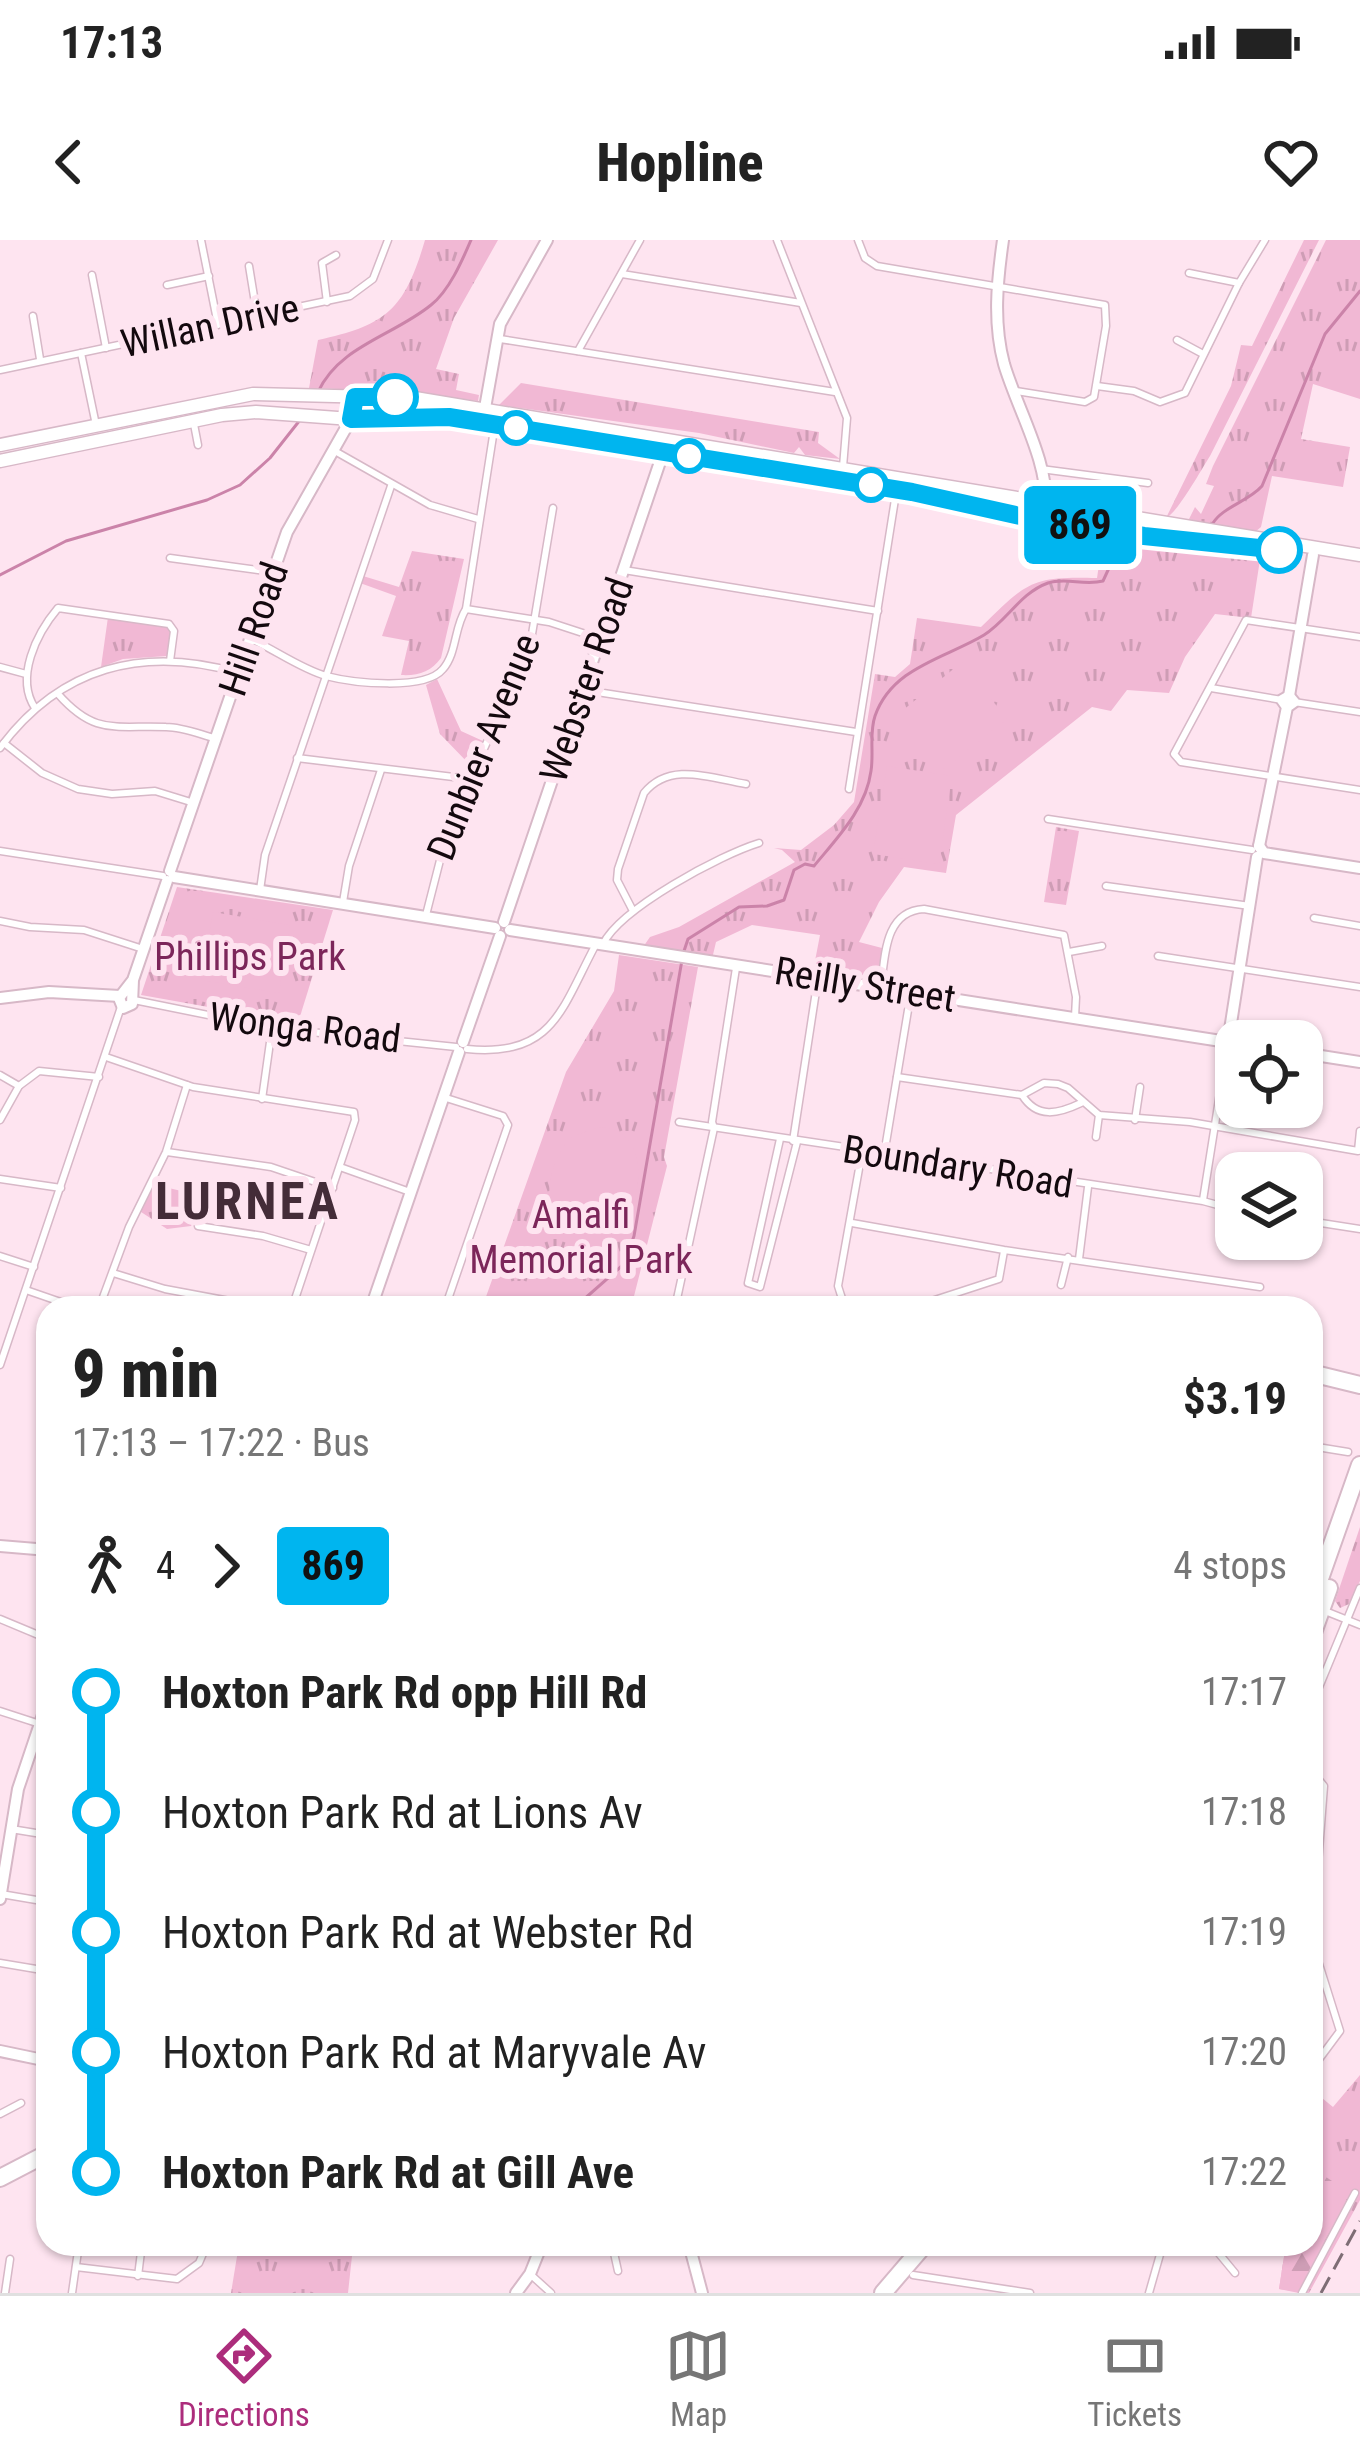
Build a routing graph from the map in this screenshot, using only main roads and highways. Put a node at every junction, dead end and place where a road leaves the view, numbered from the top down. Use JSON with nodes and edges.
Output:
{"nodes":[{"id":1,"x":191,"y":413,"type":"junction"},
{"id":2,"x":326,"y":417,"type":"junction"},
{"id":3,"x":337,"y":443,"type":"road end"},
{"id":4,"x":0,"y":445,"type":"edge"},
{"id":5,"x":0,"y":461,"type":"edge"},
{"id":6,"x":1314,"y":550,"type":"junction"},
{"id":7,"x":1360,"y":559,"type":"edge"},
{"id":8,"x":1323,"y":1376,"type":"edge"},
{"id":9,"x":1360,"y":1385,"type":"edge"},
{"id":10,"x":1323,"y":1387,"type":"edge"},
{"id":11,"x":1360,"y":1396,"type":"edge"},
{"id":12,"x":1354,"y":1459,"type":"edge"},
{"id":13,"x":1360,"y":1499,"type":"edge"},
{"id":14,"x":1323,"y":1574,"type":"edge"},
{"id":15,"x":1323,"y":1587,"type":"edge"},
{"id":16,"x":36,"y":2159,"type":"edge"},
{"id":17,"x":36,"y":2172,"type":"edge"},
{"id":18,"x":0,"y":2178,"type":"edge"},
{"id":19,"x":0,"y":2190,"type":"edge"},
{"id":20,"x":915,"y":2256,"type":"edge"},
{"id":21,"x":929,"y":2256,"type":"edge"},
{"id":22,"x":884,"y":2293,"type":"edge"},
{"id":23,"x":898,"y":2293,"type":"edge"}],
"edges":[{"from":1,"to":2,"type":"main road"},
{"from":1,"to":4,"type":"main road"},
{"from":1,"to":5,"type":"main road"},
{"from":1,"to":6,"type":"main road"},
{"from":2,"to":3,"type":"main road"},
{"from":2,"to":6,"type":"main road"},
{"from":6,"to":7,"type":"main road"},
{"from":8,"to":9,"type":"highway"},
{"from":10,"to":11,"type":"highway"},
{"from":12,"to":14,"type":"highway"},
{"from":13,"to":15,"type":"highway"},
{"from":16,"to":18,"type":"highway"},
{"from":17,"to":19,"type":"highway"},
{"from":20,"to":22,"type":"highway"},
{"from":21,"to":23,"type":"highway"}]}
